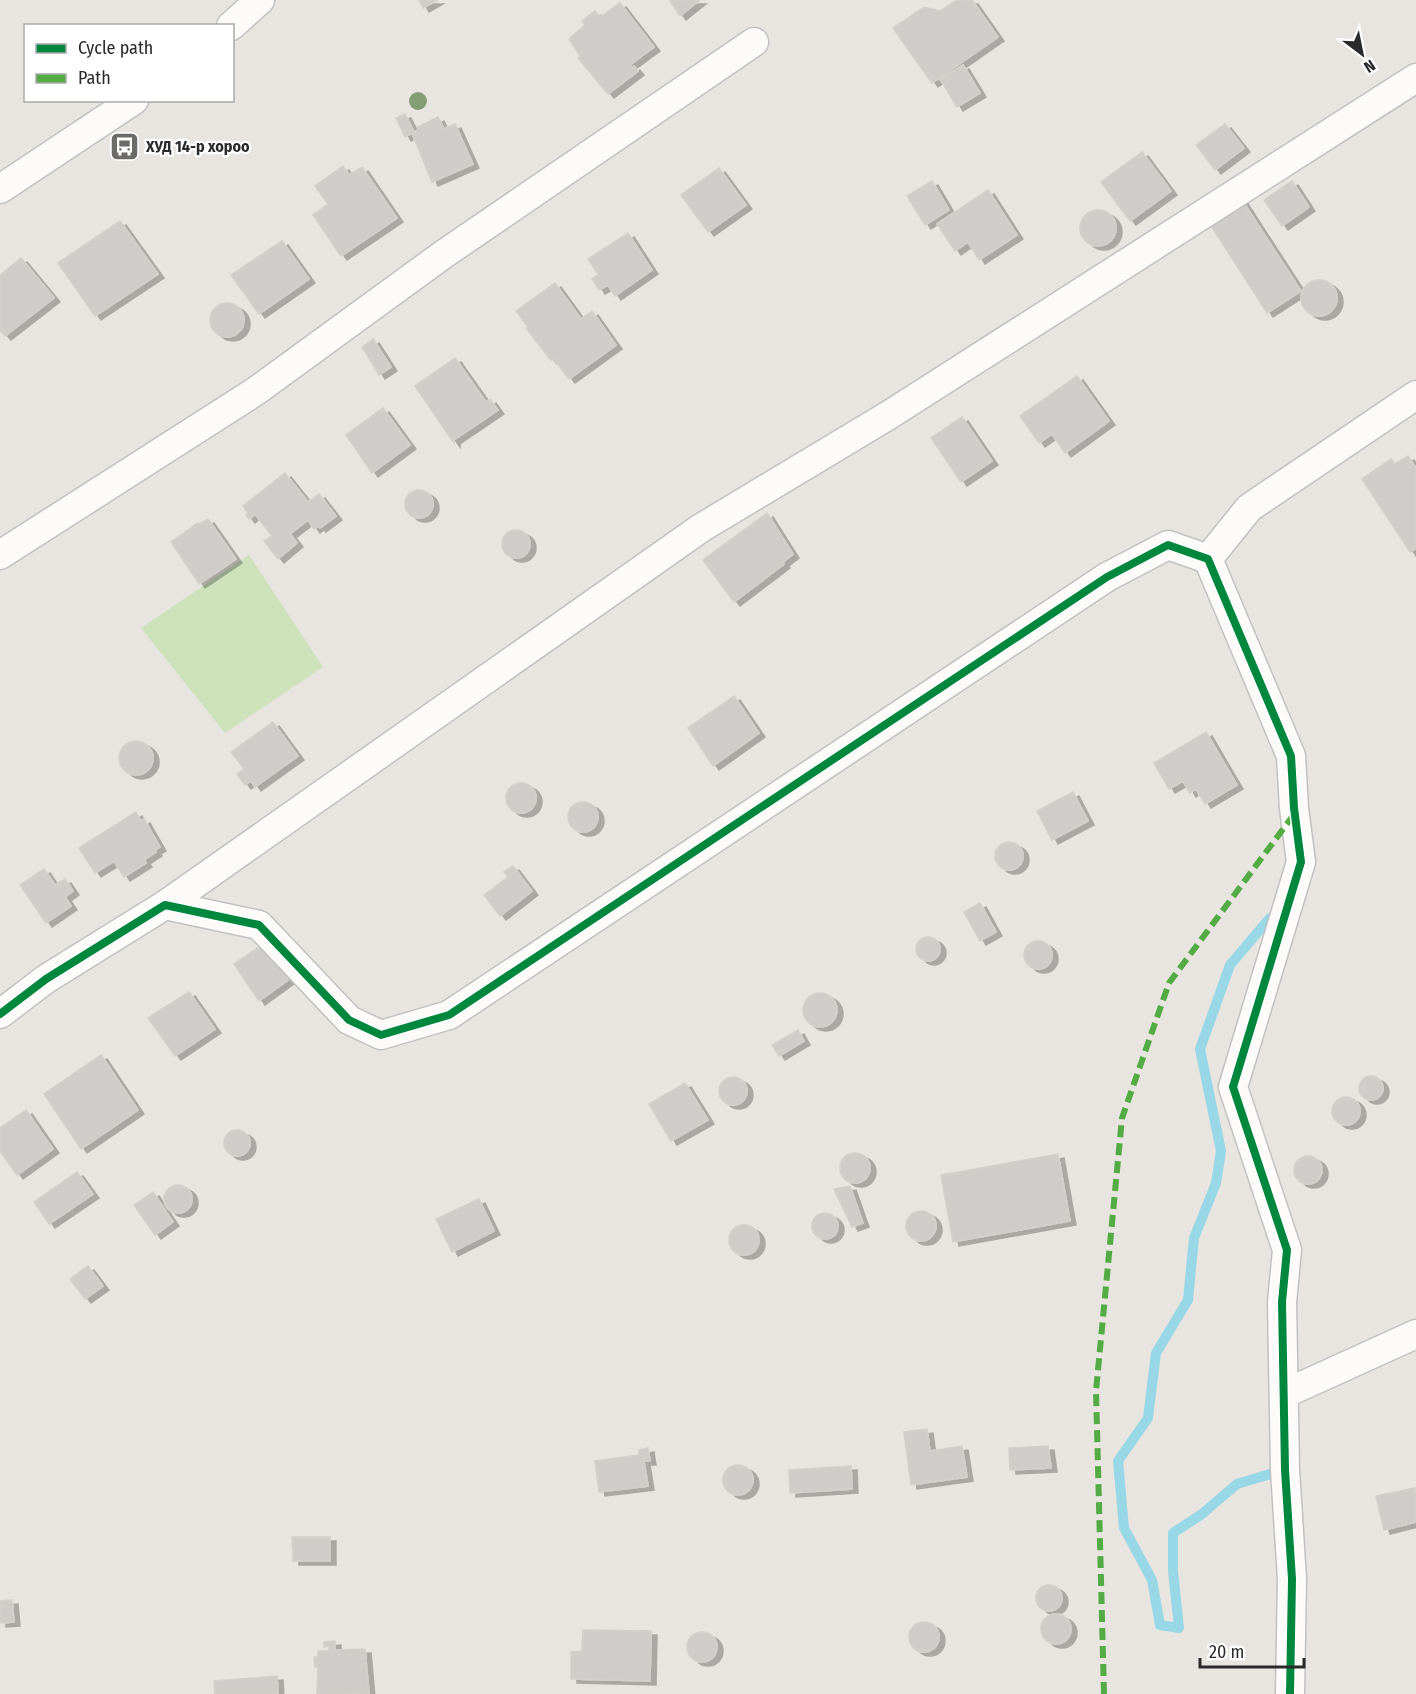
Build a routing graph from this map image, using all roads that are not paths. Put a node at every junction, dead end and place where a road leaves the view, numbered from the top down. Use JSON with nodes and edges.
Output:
{"nodes":[{"id":1,"x":260,"y":0,"type":"edge"},
{"id":2,"x":233,"y":24,"type":"edge"},
{"id":3,"x":754,"y":42,"type":"dead end"},
{"id":4,"x":1416,"y":78,"type":"edge"},
{"id":5,"x":131,"y":102,"type":"edge"},
{"id":6,"x":4,"y":178,"type":"edge"},
{"id":7,"x":1416,"y":395,"type":"edge"},
{"id":8,"x":0,"y":555,"type":"edge"},
{"id":9,"x":1208,"y":559,"type":"junction"},
{"id":10,"x":165,"y":905,"type":"junction"},
{"id":11,"x":0,"y":1014,"type":"edge"},
{"id":12,"x":1416,"y":1334,"type":"edge"},
{"id":13,"x":1284,"y":1394,"type":"junction"},
{"id":14,"x":1290,"y":1694,"type":"edge"}],
"edges":[{"from":1,"to":2,"type":"street"},
{"from":3,"to":8,"type":"street"},
{"from":4,"to":10,"type":"street"},
{"from":5,"to":6,"type":"street"},
{"from":7,"to":9,"type":"street"},
{"from":9,"to":10,"type":"street"},
{"from":9,"to":13,"type":"street"},
{"from":10,"to":11,"type":"street"},
{"from":12,"to":13,"type":"street"},
{"from":13,"to":14,"type":"street"}]}
